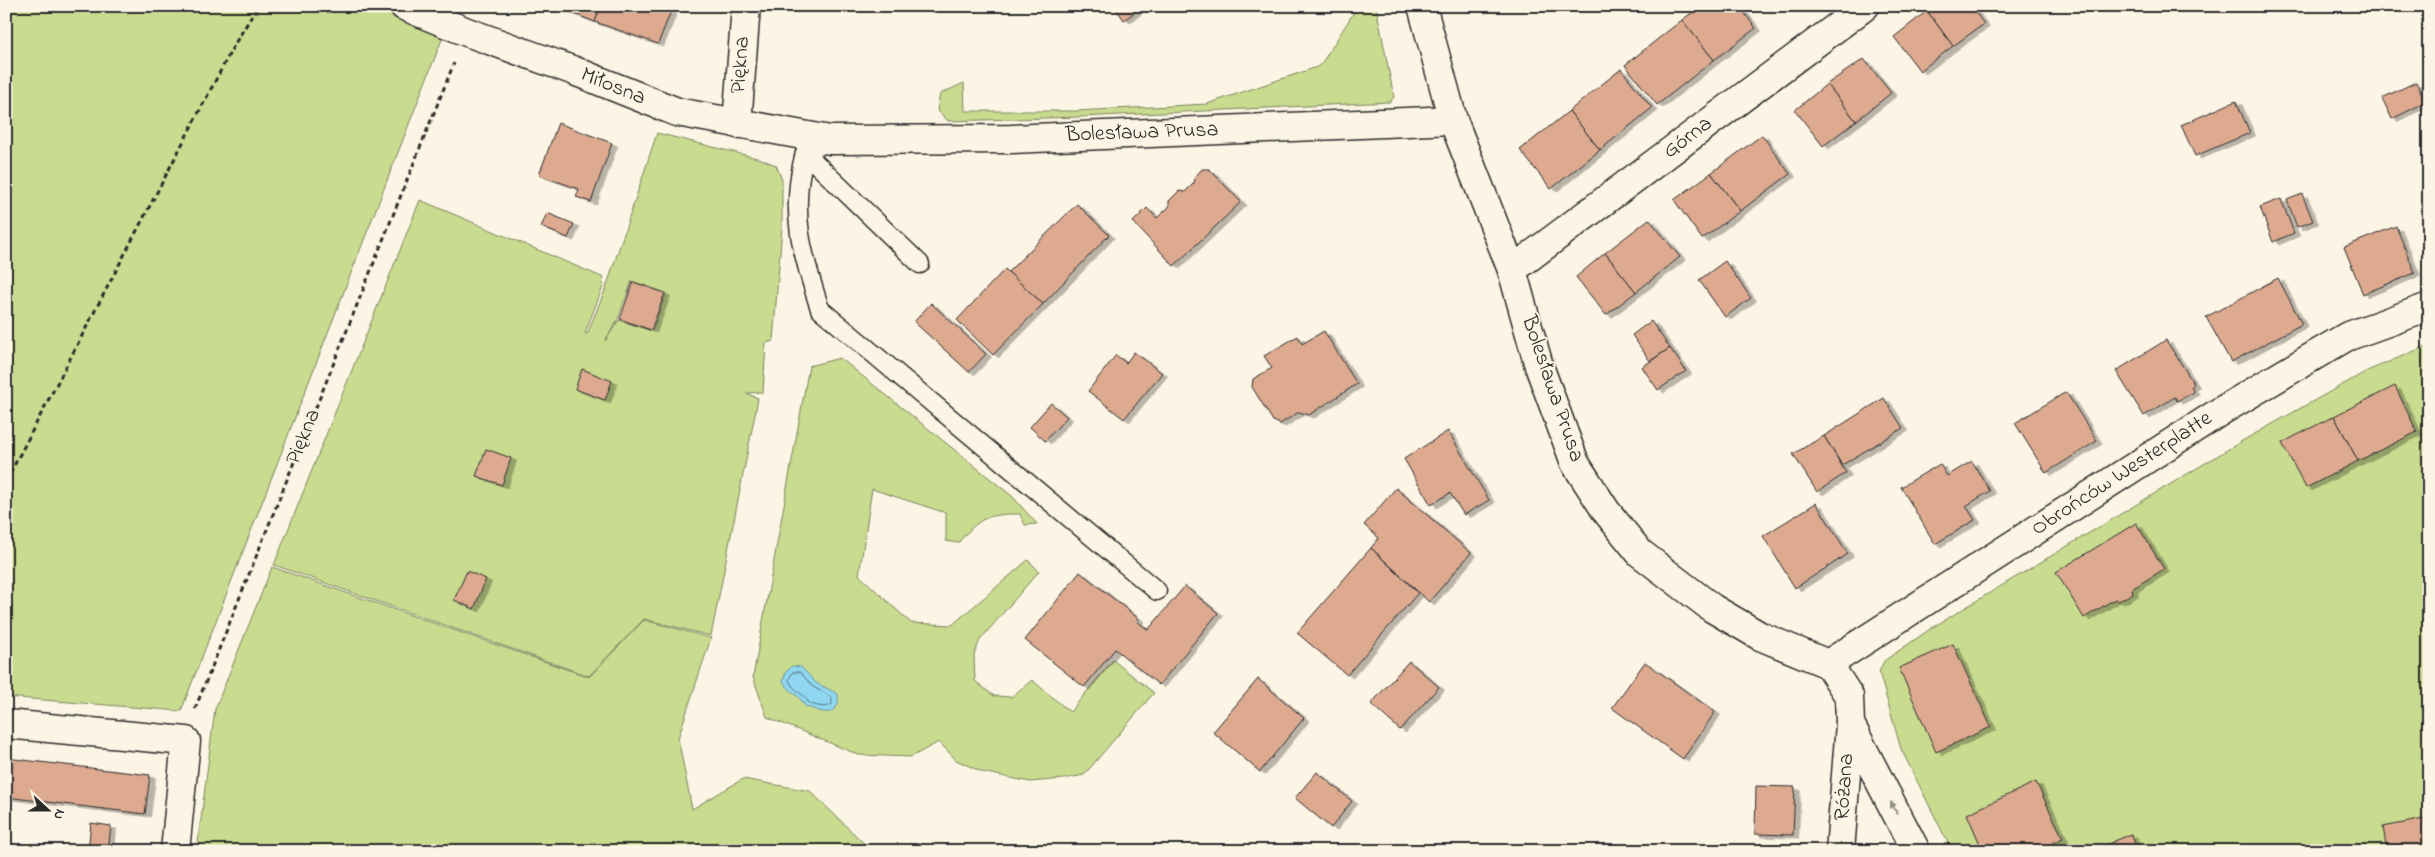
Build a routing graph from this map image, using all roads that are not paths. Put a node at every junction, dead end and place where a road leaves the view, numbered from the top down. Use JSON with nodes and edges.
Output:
{"nodes":[{"id":1,"x":404,"y":6,"type":"edge"},
{"id":2,"x":746,"y":6,"type":"edge"},
{"id":3,"x":1422,"y":6,"type":"edge"},
{"id":4,"x":1865,"y":6,"type":"edge"},
{"id":5,"x":1453,"y":120,"type":"junction"},
{"id":6,"x":737,"y":124,"type":"junction"},
{"id":7,"x":830,"y":140,"type":"junction"},
{"id":8,"x":805,"y":154,"type":"junction"},
{"id":9,"x":920,"y":264,"type":"dead end"},
{"id":10,"x":1512,"y":270,"type":"junction"},
{"id":11,"x":2429,"y":307,"type":"edge"},
{"id":12,"x":1157,"y":591,"type":"dead end"},
{"id":13,"x":1828,"y":664,"type":"junction"},
{"id":14,"x":6,"y":724,"type":"edge"},
{"id":15,"x":1850,"y":724,"type":"junction"},
{"id":16,"x":175,"y":851,"type":"edge"},
{"id":17,"x":1840,"y":851,"type":"edge"},
{"id":18,"x":1916,"y":851,"type":"edge"}],
"edges":[{"from":1,"to":6,"type":"street","name":"Miłosna"},
{"from":2,"to":6,"type":"street","name":"Piękna"},
{"from":3,"to":5,"type":"street","name":"Bolesława Prusa"},
{"from":4,"to":10,"type":"street","name":"Górna"},
{"from":5,"to":7,"type":"street","name":"Bolesława Prusa"},
{"from":5,"to":10,"type":"street","name":"Bolesława Prusa"},
{"from":6,"to":7,"type":"street","name":"Miłosna"},
{"from":7,"to":8,"type":"lane"},
{"from":8,"to":9,"type":"lane"},
{"from":8,"to":12,"type":"lane"},
{"from":10,"to":13,"type":"street","name":"Bolesława Prusa"},
{"from":11,"to":13,"type":"street","name":"Obrońców Westerplatte"},
{"from":13,"to":15,"type":"street"},
{"from":14,"to":16,"type":"street"},
{"from":15,"to":17,"type":"street","name":"Różana"},
{"from":18,"to":15,"type":"street","one_way":true}]}
